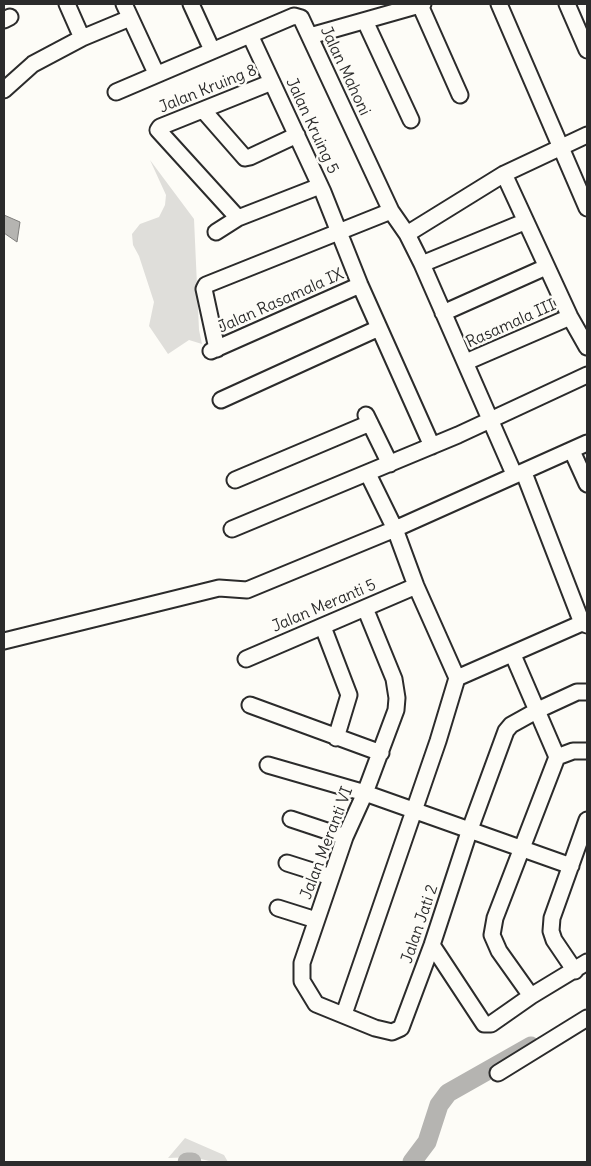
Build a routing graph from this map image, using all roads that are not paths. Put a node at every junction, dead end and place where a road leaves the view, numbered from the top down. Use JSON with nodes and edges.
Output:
{"nodes":[{"id":1,"x":67,"y":4,"type":"edge"},
{"id":2,"x":191,"y":4,"type":"edge"},
{"id":3,"x":422,"y":4,"type":"edge"},
{"id":4,"x":499,"y":4,"type":"edge"},
{"id":5,"x":567,"y":4,"type":"edge"},
{"id":6,"x":127,"y":11,"type":"edge"},
{"id":7,"x":365,"y":21,"type":"junction"},
{"id":8,"x":250,"y":35,"type":"junction"},
{"id":9,"x":310,"y":36,"type":"junction"},
{"id":10,"x":82,"y":38,"type":"junction"},
{"id":11,"x":212,"y":50,"type":"junction"},
{"id":12,"x":587,"y":50,"type":"edge"},
{"id":13,"x":156,"y":73,"type":"junction"},
{"id":14,"x":272,"y":82,"type":"junction"},
{"id":15,"x":4,"y":89,"type":"edge"},
{"id":16,"x":116,"y":92,"type":"dead end"},
{"id":17,"x":460,"y":95,"type":"dead end"},
{"id":18,"x":204,"y":110,"type":"junction"},
{"id":19,"x":411,"y":120,"type":"dead end"},
{"id":20,"x":297,"y":135,"type":"junction"},
{"id":21,"x":587,"y":135,"type":"edge"},
{"id":22,"x":561,"y":147,"type":"junction"},
{"id":23,"x":504,"y":174,"type":"junction"},
{"id":24,"x":320,"y":186,"type":"junction"},
{"id":25,"x":587,"y":208,"type":"edge"},
{"id":26,"x":391,"y":211,"type":"junction"},
{"id":27,"x":238,"y":218,"type":"junction"},
{"id":28,"x":524,"y":222,"type":"junction"},
{"id":29,"x":216,"y":232,"type":"dead end"},
{"id":30,"x":340,"y":233,"type":"junction"},
{"id":31,"x":407,"y":234,"type":"junction"},
{"id":32,"x":422,"y":264,"type":"junction"},
{"id":33,"x":546,"y":267,"type":"junction"},
{"id":34,"x":360,"y":285,"type":"junction"},
{"id":35,"x":444,"y":313,"type":"junction"},
{"id":36,"x":570,"y":317,"type":"junction"},
{"id":37,"x":379,"y":328,"type":"junction"},
{"id":38,"x":587,"y":347,"type":"edge"},
{"id":39,"x":466,"y":362,"type":"junction"},
{"id":40,"x":587,"y":375,"type":"edge"},
{"id":41,"x":221,"y":400,"type":"dead end"},
{"id":42,"x":489,"y":420,"type":"junction"},
{"id":43,"x":587,"y":443,"type":"edge"},
{"id":44,"x":432,"y":446,"type":"junction"},
{"id":45,"x":572,"y":451,"type":"junction"},
{"id":46,"x":390,"y":464,"type":"junction"},
{"id":47,"x":368,"y":474,"type":"junction"},
{"id":48,"x":519,"y":474,"type":"junction"},
{"id":49,"x":235,"y":480,"type":"dead end"},
{"id":50,"x":587,"y":484,"type":"edge"},
{"id":51,"x":395,"y":529,"type":"junction"},
{"id":52,"x":232,"y":530,"type":"dead end"},
{"id":53,"x":416,"y":586,"type":"junction"},
{"id":54,"x":365,"y":608,"type":"junction"},
{"id":55,"x":585,"y":624,"type":"edge"},
{"id":56,"x":323,"y":627,"type":"junction"},
{"id":57,"x":4,"y":641,"type":"edge"},
{"id":58,"x":513,"y":655,"type":"junction"},
{"id":59,"x":246,"y":659,"type":"dead end"},
{"id":60,"x":458,"y":678,"type":"junction"},
{"id":61,"x":587,"y":692,"type":"edge"},
{"id":62,"x":250,"y":704,"type":"dead end"},
{"id":63,"x":538,"y":710,"type":"junction"},
{"id":64,"x":336,"y":738,"type":"junction"},
{"id":65,"x":587,"y":751,"type":"edge"},
{"id":66,"x":381,"y":753,"type":"junction"},
{"id":67,"x":557,"y":757,"type":"junction"},
{"id":68,"x":268,"y":764,"type":"dead end"},
{"id":69,"x":365,"y":793,"type":"junction"},
{"id":70,"x":414,"y":812,"type":"junction"},
{"id":71,"x":291,"y":819,"type":"dead end"},
{"id":72,"x":587,"y":820,"type":"edge"},
{"id":73,"x":469,"y":832,"type":"junction"},
{"id":74,"x":345,"y":837,"type":"junction"},
{"id":75,"x":520,"y":849,"type":"junction"},
{"id":76,"x":286,"y":863,"type":"dead end"},
{"id":77,"x":571,"y":866,"type":"junction"},
{"id":78,"x":331,"y":877,"type":"junction"},
{"id":79,"x":278,"y":908,"type":"dead end"},
{"id":80,"x":316,"y":920,"type":"junction"},
{"id":81,"x":432,"y":945,"type":"junction"},
{"id":82,"x":581,"y":966,"type":"edge"},
{"id":83,"x":530,"y":996,"type":"junction"},
{"id":84,"x":344,"y":1014,"type":"junction"},
{"id":85,"x":587,"y":1018,"type":"edge"},
{"id":86,"x":401,"y":1028,"type":"joint"},
{"id":87,"x":498,"y":1073,"type":"dead end"}],
"edges":[{"from":1,"to":10,"type":"street"},
{"from":2,"to":11,"type":"street"},
{"from":3,"to":7,"type":"street"},
{"from":3,"to":17,"type":"street"},
{"from":4,"to":22,"type":"street"},
{"from":5,"to":12,"type":"street"},
{"from":6,"to":10,"type":"street"},
{"from":6,"to":13,"type":"street"},
{"from":7,"to":9,"type":"street"},
{"from":7,"to":19,"type":"street"},
{"from":8,"to":9,"type":"street","name":"Jalan Mahoni"},
{"from":8,"to":11,"type":"street","name":"Jalan Mahoni"},
{"from":8,"to":14,"type":"street","name":"Jalan Kruing 5"},
{"from":9,"to":26,"type":"street","name":"Jalan Mahoni"},
{"from":10,"to":15,"type":"street"},
{"from":11,"to":13,"type":"street","name":"Jalan Mahoni"},
{"from":13,"to":16,"type":"street","name":"Jalan Mahoni"},
{"from":14,"to":18,"type":"street","name":"Jalan Kruing 8"},
{"from":14,"to":20,"type":"street","name":"Jalan Kruing 5"},
{"from":18,"to":20,"type":"street"},
{"from":18,"to":27,"type":"street","name":"Jalan Kruing 8"},
{"from":20,"to":24,"type":"street","name":"Jalan Kruing 5"},
{"from":21,"to":22,"type":"street"},
{"from":22,"to":23,"type":"street"},
{"from":22,"to":25,"type":"street"},
{"from":23,"to":28,"type":"street"},
{"from":23,"to":31,"type":"street"},
{"from":24,"to":27,"type":"street"},
{"from":24,"to":30,"type":"street","name":"Jalan Kruing 5"},
{"from":26,"to":30,"type":"street"},
{"from":26,"to":31,"type":"street","name":"Jalan Mahoni"},
{"from":27,"to":29,"type":"street"},
{"from":28,"to":32,"type":"street"},
{"from":28,"to":33,"type":"street"},
{"from":30,"to":34,"type":"street","name":"Jalan Kruing 5"},
{"from":30,"to":34,"type":"street","name":"Jalan Rasamala IX"},
{"from":31,"to":32,"type":"street","name":"Jalan Mahoni"},
{"from":32,"to":35,"type":"street","name":"Jalan Mahoni"},
{"from":33,"to":35,"type":"street"},
{"from":33,"to":36,"type":"street"},
{"from":34,"to":37,"type":"street","name":"Jalan Kruing 5"},
{"from":35,"to":39,"type":"street","name":"Jalan Mahoni"},
{"from":36,"to":38,"type":"street"},
{"from":36,"to":39,"type":"street","name":"Rasamala III"},
{"from":37,"to":41,"type":"street"},
{"from":37,"to":44,"type":"street","name":"Jalan Kruing 5"},
{"from":39,"to":42,"type":"street","name":"Jalan Mahoni"},
{"from":40,"to":42,"type":"street"},
{"from":42,"to":44,"type":"street"},
{"from":42,"to":48,"type":"street","name":"Jalan Mahoni"},
{"from":43,"to":45,"type":"street"},
{"from":44,"to":46,"type":"street"},
{"from":45,"to":48,"type":"street"},
{"from":45,"to":50,"type":"street"},
{"from":46,"to":47,"type":"street"},
{"from":46,"to":49,"type":"street"},
{"from":47,"to":51,"type":"street"},
{"from":47,"to":52,"type":"street"},
{"from":48,"to":51,"type":"street"},
{"from":48,"to":55,"type":"street","name":"Jalan Mahoni"},
{"from":51,"to":53,"type":"street"},
{"from":51,"to":57,"type":"street"},
{"from":53,"to":54,"type":"street","name":"Jalan Meranti 5"},
{"from":53,"to":60,"type":"street"},
{"from":54,"to":56,"type":"street","name":"Jalan Meranti 5"},
{"from":54,"to":66,"type":"street","name":"Jalan Meranti VI"},
{"from":55,"to":58,"type":"street"},
{"from":56,"to":59,"type":"street","name":"Jalan Meranti 5"},
{"from":56,"to":64,"type":"street"},
{"from":58,"to":60,"type":"street"},
{"from":58,"to":63,"type":"street"},
{"from":60,"to":70,"type":"street"},
{"from":61,"to":63,"type":"street","name":"Jalan Jati 2"},
{"from":62,"to":64,"type":"street"},
{"from":63,"to":67,"type":"street"},
{"from":63,"to":73,"type":"street","name":"Jalan Jati 2"},
{"from":64,"to":66,"type":"street"},
{"from":65,"to":67,"type":"street"},
{"from":66,"to":69,"type":"street","name":"Jalan Meranti VI"},
{"from":67,"to":75,"type":"street"},
{"from":68,"to":69,"type":"street"},
{"from":69,"to":70,"type":"street"},
{"from":69,"to":74,"type":"street","name":"Jalan Meranti VI"},
{"from":70,"to":73,"type":"street"},
{"from":70,"to":84,"type":"street"},
{"from":71,"to":74,"type":"street"},
{"from":72,"to":77,"type":"street"},
{"from":73,"to":75,"type":"street"},
{"from":73,"to":81,"type":"street","name":"Jalan Jati 2"},
{"from":74,"to":78,"type":"street","name":"Jalan Meranti VI"},
{"from":75,"to":77,"type":"street"},
{"from":75,"to":83,"type":"street"},
{"from":76,"to":78,"type":"street"},
{"from":77,"to":82,"type":"street"},
{"from":78,"to":80,"type":"street","name":"Jalan Meranti VI"},
{"from":79,"to":80,"type":"street"},
{"from":80,"to":84,"type":"street","name":"Jalan Meranti VI"},
{"from":81,"to":83,"type":"street"},
{"from":81,"to":86,"type":"street","name":"Jalan Jati 2"},
{"from":82,"to":83,"type":"street"},
{"from":84,"to":86,"type":"street","name":"Jalan Meranti VI"},
{"from":85,"to":87,"type":"street"}]}
